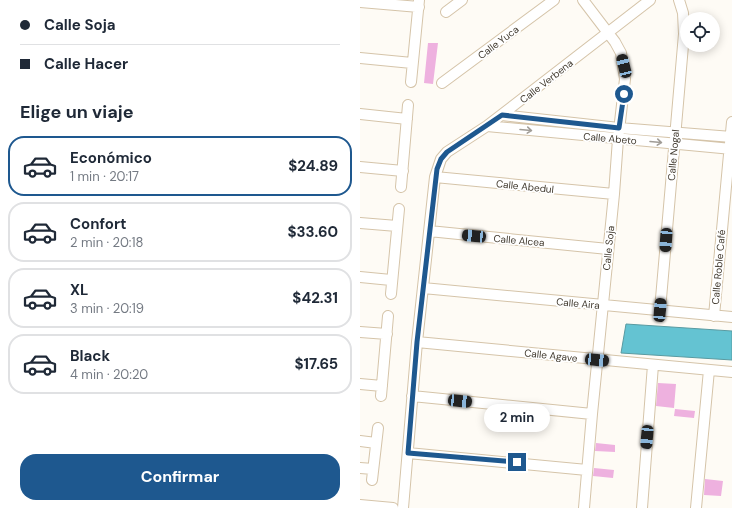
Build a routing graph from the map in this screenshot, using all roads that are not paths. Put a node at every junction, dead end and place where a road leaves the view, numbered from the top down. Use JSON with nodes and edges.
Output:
{"nodes":[{"id":1,"x":462,"y":0,"type":"edge"},
{"id":2,"x":554,"y":0,"type":"edge"},
{"id":3,"x":582,"y":0,"type":"edge"},
{"id":4,"x":650,"y":0,"type":"edge"},
{"id":5,"x":679,"y":0,"type":"edge"},
{"id":6,"x":360,"y":2,"type":"edge"},
{"id":7,"x":419,"y":3,"type":"edge"},
{"id":8,"x":446,"y":12,"type":"dead end"},
{"id":9,"x":609,"y":33,"type":"junction"},
{"id":10,"x":360,"y":58,"type":"edge"},
{"id":11,"x":412,"y":63,"type":"junction"},
{"id":12,"x":412,"y":82,"type":"dead end"},
{"id":13,"x":442,"y":83,"type":"dead end"},
{"id":14,"x":408,"y":105,"type":"dead end"},
{"id":15,"x":360,"y":114,"type":"edge"},
{"id":16,"x":502,"y":115,"type":"junction"},
{"id":17,"x":407,"y":119,"type":"junction"},
{"id":18,"x":732,"y":122,"type":"edge"},
{"id":19,"x":487,"y":126,"type":"junction"},
{"id":20,"x":619,"y":128,"type":"junction"},
{"id":21,"x":676,"y":132,"type":"junction"},
{"id":22,"x":731,"y":137,"type":"edge"},
{"id":23,"x":618,"y":139,"type":"junction"},
{"id":24,"x":675,"y":143,"type":"junction"},
{"id":25,"x":731,"y":148,"type":"edge"},
{"id":26,"x":360,"y":167,"type":"edge"},
{"id":27,"x":403,"y":171,"type":"junction"},
{"id":28,"x":435,"y":177,"type":"junction"},
{"id":29,"x":401,"y":187,"type":"dead end"},
{"id":30,"x":614,"y":194,"type":"junction"},
{"id":31,"x":399,"y":209,"type":"dead end"},
{"id":32,"x":360,"y":223,"type":"edge"},
{"id":33,"x":397,"y":226,"type":"junction"},
{"id":34,"x":429,"y":231,"type":"junction"},
{"id":35,"x":608,"y":249,"type":"junction"},
{"id":36,"x":360,"y":277,"type":"edge"},
{"id":37,"x":391,"y":280,"type":"junction"},
{"id":38,"x":423,"y":288,"type":"junction"},
{"id":39,"x":391,"y":294,"type":"dead end"},
{"id":40,"x":602,"y":305,"type":"junction"},
{"id":41,"x":660,"y":310,"type":"junction"},
{"id":42,"x":388,"y":316,"type":"dead end"},
{"id":43,"x":714,"y":316,"type":"junction"},
{"id":44,"x":732,"y":317,"type":"edge"},
{"id":45,"x":360,"y":332,"type":"edge"},
{"id":46,"x":387,"y":334,"type":"junction"},
{"id":47,"x":417,"y":342,"type":"junction"},
{"id":48,"x":597,"y":360,"type":"junction"},
{"id":49,"x":653,"y":365,"type":"junction"},
{"id":50,"x":708,"y":370,"type":"junction"},
{"id":51,"x":732,"y":372,"type":"edge"},
{"id":52,"x":360,"y":384,"type":"edge"},
{"id":53,"x":382,"y":386,"type":"junction"},
{"id":54,"x":381,"y":396,"type":"dead end"},
{"id":55,"x":412,"y":396,"type":"junction"},
{"id":56,"x":592,"y":414,"type":"junction"},
{"id":57,"x":378,"y":428,"type":"dead end"},
{"id":58,"x":360,"y":441,"type":"edge"},
{"id":59,"x":376,"y":443,"type":"junction"},
{"id":60,"x":408,"y":453,"type":"junction"},
{"id":61,"x":360,"y":468,"type":"edge"},
{"id":62,"x":373,"y":469,"type":"junction"},
{"id":63,"x":587,"y":470,"type":"junction"},
{"id":64,"x":372,"y":480,"type":"dead end"},
{"id":65,"x":360,"y":505,"type":"edge"},
{"id":66,"x":392,"y":508,"type":"edge"},
{"id":67,"x":403,"y":508,"type":"edge"},
{"id":68,"x":584,"y":508,"type":"edge"},
{"id":69,"x":642,"y":508,"type":"edge"},
{"id":70,"x":696,"y":508,"type":"edge"}],
"edges":[{"from":1,"to":8,"type":"street"},
{"from":2,"to":13,"type":"street","name":"Calle Yuca"},
{"from":3,"to":9,"type":"street","name":"Calle Soja"},
{"from":4,"to":9,"type":"street","name":"Calle Verbena"},
{"from":5,"to":21,"type":"street","name":"Calle Nogal"},
{"from":6,"to":7,"type":"street"},
{"from":7,"to":11,"type":"street"},
{"from":9,"to":16,"type":"street","name":"Calle Verbena"},
{"from":9,"to":20,"type":"street","name":"Calle Soja"},
{"from":10,"to":11,"type":"street"},
{"from":11,"to":12,"type":"street"},
{"from":14,"to":17,"type":"street"},
{"from":15,"to":17,"type":"street"},
{"from":16,"to":19,"type":"street","name":"Calle Verbena"},
{"from":16,"to":20,"type":"street","name":"Calle Abeto"},
{"from":17,"to":27,"type":"street"},
{"from":18,"to":22,"type":"street","name":"Calle Roble Café"},
{"from":19,"to":23,"type":"street","name":"Calle Abeto","one_way":true},
{"from":19,"to":28,"type":"street","name":"Calle Verbena"},
{"from":20,"to":21,"type":"street","name":"Calle Abeto"},
{"from":20,"to":23,"type":"street","name":"Calle Soja"},
{"from":21,"to":22,"type":"street","name":"Calle Abeto"},
{"from":21,"to":24,"type":"street","name":"Calle Nogal"},
{"from":22,"to":25,"type":"street","name":"Calle Roble Café"},
{"from":23,"to":24,"type":"street","name":"Calle Abeto","one_way":true},
{"from":23,"to":30,"type":"street","name":"Calle Soja"},
{"from":24,"to":25,"type":"street","name":"Calle Abeto"},
{"from":24,"to":41,"type":"street","name":"Calle Nogal"},
{"from":25,"to":43,"type":"street","name":"Calle Roble Café"},
{"from":26,"to":27,"type":"street"},
{"from":27,"to":29,"type":"street"},
{"from":28,"to":30,"type":"street","name":"Calle Abedul"},
{"from":28,"to":34,"type":"street"},
{"from":30,"to":35,"type":"street","name":"Calle Soja"},
{"from":31,"to":33,"type":"street"},
{"from":32,"to":33,"type":"street"},
{"from":33,"to":37,"type":"street"},
{"from":34,"to":35,"type":"street","name":"Calle Alcea"},
{"from":34,"to":38,"type":"street"},
{"from":35,"to":40,"type":"street","name":"Calle Soja"},
{"from":36,"to":37,"type":"street"},
{"from":37,"to":39,"type":"street"},
{"from":38,"to":40,"type":"street","name":"Calle Aira"},
{"from":38,"to":47,"type":"street"},
{"from":40,"to":41,"type":"street","name":"Calle Aira"},
{"from":40,"to":48,"type":"street","name":"Calle Soja"},
{"from":41,"to":43,"type":"street","name":"Calle Aira"},
{"from":42,"to":46,"type":"street"},
{"from":43,"to":44,"type":"street","name":"Calle Aira"},
{"from":45,"to":46,"type":"street"},
{"from":46,"to":53,"type":"street"},
{"from":47,"to":48,"type":"street","name":"Calle Agave"},
{"from":47,"to":55,"type":"street"},
{"from":48,"to":49,"type":"street","name":"Calle Agave"},
{"from":48,"to":56,"type":"street","name":"Calle Soja"},
{"from":49,"to":50,"type":"street","name":"Calle Agave"},
{"from":49,"to":69,"type":"street"},
{"from":50,"to":51,"type":"street","name":"Calle Agave"},
{"from":50,"to":70,"type":"street"},
{"from":52,"to":53,"type":"street"},
{"from":53,"to":54,"type":"street"},
{"from":55,"to":56,"type":"street"},
{"from":55,"to":60,"type":"street"},
{"from":56,"to":63,"type":"street","name":"Calle Soja"},
{"from":57,"to":59,"type":"street"},
{"from":58,"to":59,"type":"street"},
{"from":59,"to":62,"type":"street"},
{"from":60,"to":63,"type":"street"},
{"from":60,"to":67,"type":"street"},
{"from":61,"to":62,"type":"street"},
{"from":62,"to":64,"type":"street"},
{"from":63,"to":68,"type":"street","name":"Calle Soja"},
{"from":65,"to":66,"type":"street"}]}
